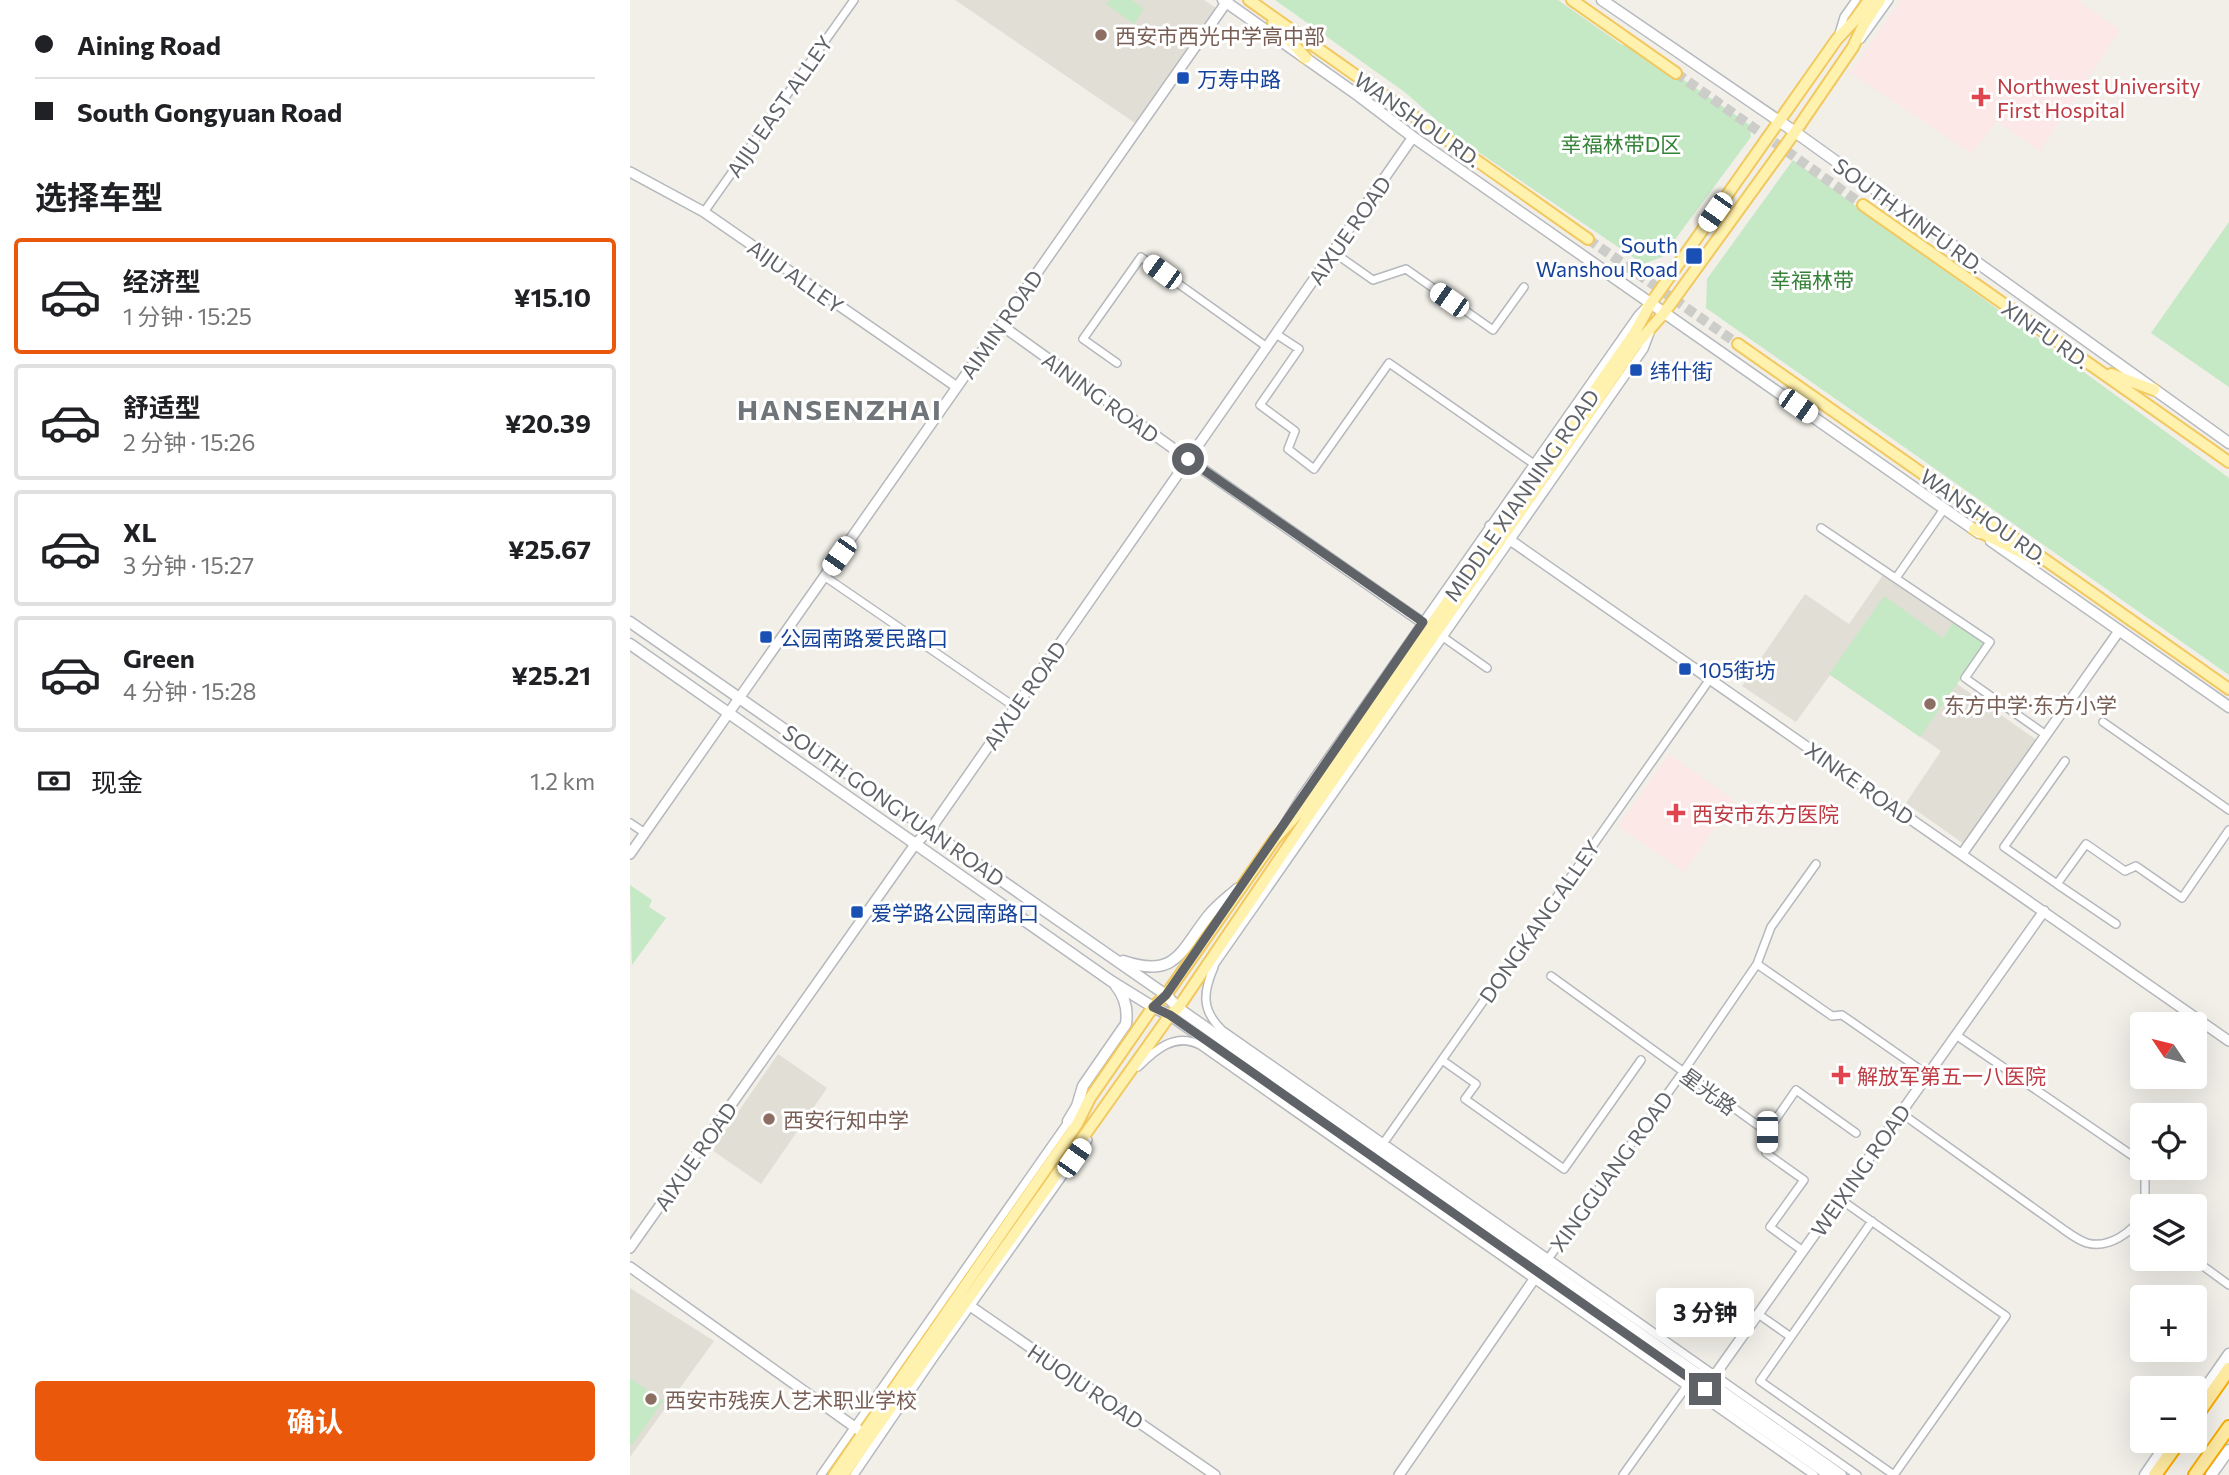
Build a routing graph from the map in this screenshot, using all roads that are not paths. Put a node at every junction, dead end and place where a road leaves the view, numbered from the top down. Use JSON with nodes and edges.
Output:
{"nodes":[{"id":1,"x":854,"y":0,"type":"edge"},
{"id":2,"x":1572,"y":0,"type":"edge"},
{"id":3,"x":1602,"y":0,"type":"edge"},
{"id":4,"x":1856,"y":0,"type":"edge"},
{"id":5,"x":1870,"y":0,"type":"edge"},
{"id":6,"x":1880,"y":0,"type":"edge"},
{"id":7,"x":1889,"y":0,"type":"edge"},
{"id":8,"x":1226,"y":1,"type":"edge"},
{"id":9,"x":1253,"y":3,"type":"edge"},
{"id":10,"x":1837,"y":39,"type":"junction"},
{"id":11,"x":1853,"y":47,"type":"junction"},
{"id":12,"x":1306,"y":58,"type":"junction"},
{"id":13,"x":1676,"y":74,"type":"tunnel mouth"},
{"id":14,"x":1779,"y":121,"type":"junction"},
{"id":15,"x":1794,"y":131,"type":"junction"},
{"id":16,"x":1413,"y":137,"type":"junction"},
{"id":17,"x":630,"y":172,"type":"edge"},
{"id":18,"x":1863,"y":205,"type":"tunnel mouth"},
{"id":19,"x":704,"y":212,"type":"junction"},
{"id":20,"x":1588,"y":239,"type":"tunnel mouth"},
{"id":21,"x":1333,"y":252,"type":"junction"},
{"id":22,"x":1524,"y":287,"type":"dead end"},
{"id":23,"x":1651,"y":303,"type":"junction"},
{"id":24,"x":1664,"y":313,"type":"junction"},
{"id":25,"x":1001,"y":325,"type":"junction"},
{"id":26,"x":1276,"y":334,"type":"junction"},
{"id":27,"x":1738,"y":344,"type":"tunnel mouth"},
{"id":28,"x":1267,"y":347,"type":"junction"},
{"id":29,"x":1117,"y":363,"type":"dead end"},
{"id":30,"x":2098,"y":370,"type":"junction"},
{"id":31,"x":957,"y":387,"type":"junction"},
{"id":32,"x":2154,"y":390,"type":"junction"},
{"id":33,"x":2229,"y":443,"type":"edge"},
{"id":34,"x":1188,"y":459,"type":"junction"},
{"id":35,"x":2229,"y":462,"type":"edge"},
{"id":36,"x":1534,"y":464,"type":"junction"},
{"id":37,"x":1944,"y":509,"type":"junction"},
{"id":38,"x":1821,"y":528,"type":"dead end"},
{"id":39,"x":1974,"y":529,"type":"junction"},
{"id":40,"x":1500,"y":533,"type":"junction"},
{"id":41,"x":2064,"y":573,"type":"junction"},
{"id":42,"x":824,"y":576,"type":"junction"},
{"id":43,"x":1896,"y":578,"type":"junction"},
{"id":44,"x":630,"y":622,"type":"edge"},
{"id":45,"x":1433,"y":629,"type":"junction"},
{"id":46,"x":2119,"y":631,"type":"junction"},
{"id":47,"x":630,"y":644,"type":"edge"},
{"id":48,"x":1487,"y":668,"type":"dead end"},
{"id":49,"x":1710,"y":679,"type":"junction"},
{"id":50,"x":2229,"y":689,"type":"edge"},
{"id":51,"x":738,"y":698,"type":"junction"},
{"id":52,"x":1015,"y":707,"type":"junction"},
{"id":53,"x":2229,"y":707,"type":"edge"},
{"id":54,"x":729,"y":712,"type":"junction"},
{"id":55,"x":2104,"y":722,"type":"dead end"},
{"id":56,"x":2046,"y":735,"type":"junction"},
{"id":57,"x":2065,"y":761,"type":"dead end"},
{"id":58,"x":2229,"y":810,"type":"edge"},
{"id":59,"x":630,"y":823,"type":"edge"},
{"id":60,"x":930,"y":830,"type":"junction"},
{"id":61,"x":2229,"y":830,"type":"edge"},
{"id":62,"x":645,"y":833,"type":"junction"},
{"id":63,"x":916,"y":843,"type":"junction"},
{"id":64,"x":630,"y":854,"type":"edge"},
{"id":65,"x":1962,"y":854,"type":"junction"},
{"id":66,"x":1816,"y":864,"type":"dead end"},
{"id":67,"x":1243,"y":884,"type":"junction"},
{"id":68,"x":2057,"y":884,"type":"junction"},
{"id":69,"x":2044,"y":911,"type":"junction"},
{"id":70,"x":2116,"y":924,"type":"dead end"},
{"id":71,"x":1110,"y":956,"type":"junction"},
{"id":72,"x":1757,"y":964,"type":"junction"},
{"id":73,"x":1214,"y":967,"type":"junction"},
{"id":74,"x":1200,"y":976,"type":"junction"},
{"id":75,"x":1551,"y":976,"type":"dead end"},
{"id":76,"x":1111,"y":981,"type":"junction"},
{"id":77,"x":1166,"y":995,"type":"junction"},
{"id":78,"x":1153,"y":1007,"type":"junction"},
{"id":79,"x":1174,"y":1012,"type":"junction"},
{"id":80,"x":1956,"y":1035,"type":"junction"},
{"id":81,"x":2229,"y":1041,"type":"edge"},
{"id":82,"x":1442,"y":1060,"type":"junction"},
{"id":83,"x":1641,"y":1060,"type":"dead end"},
{"id":84,"x":1683,"y":1072,"type":"junction"},
{"id":85,"x":1928,"y":1075,"type":"junction"},
{"id":86,"x":1124,"y":1080,"type":"junction"},
{"id":87,"x":1090,"y":1098,"type":"junction"},
{"id":88,"x":1901,"y":1113,"type":"junction"},
{"id":89,"x":1068,"y":1121,"type":"junction"},
{"id":90,"x":1767,"y":1132,"type":"junction"},
{"id":91,"x":1856,"y":1133,"type":"dead end"},
{"id":92,"x":1376,"y":1154,"type":"junction"},
{"id":93,"x":2145,"y":1194,"type":"edge"},
{"id":94,"x":1840,"y":1199,"type":"junction"},
{"id":95,"x":1872,"y":1222,"type":"junction"},
{"id":96,"x":2130,"y":1231,"type":"edge"},
{"id":97,"x":630,"y":1248,"type":"edge"},
{"id":98,"x":1803,"y":1251,"type":"junction"},
{"id":99,"x":630,"y":1268,"type":"edge"},
{"id":100,"x":1541,"y":1269,"type":"junction"},
{"id":101,"x":2207,"y":1269,"type":"edge"},
{"id":102,"x":2229,"y":1285,"type":"edge"},
{"id":103,"x":964,"y":1302,"type":"junction"},
{"id":104,"x":1758,"y":1314,"type":"junction"},
{"id":105,"x":1791,"y":1337,"type":"junction"},
{"id":106,"x":2229,"y":1354,"type":"edge"},
{"id":107,"x":2229,"y":1369,"type":"edge"},
{"id":108,"x":1689,"y":1382,"type":"junction"},
{"id":109,"x":2207,"y":1385,"type":"edge"},
{"id":110,"x":1707,"y":1386,"type":"junction"},
{"id":111,"x":2207,"y":1400,"type":"edge"},
{"id":112,"x":2229,"y":1427,"type":"edge"},
{"id":113,"x":859,"y":1430,"type":"junction"},
{"id":114,"x":2229,"y":1450,"type":"edge"},
{"id":115,"x":2160,"y":1453,"type":"edge"},
{"id":116,"x":2171,"y":1453,"type":"edge"},
{"id":117,"x":821,"y":1475,"type":"edge"},
{"id":118,"x":834,"y":1475,"type":"edge"},
{"id":119,"x":843,"y":1475,"type":"edge"},
{"id":120,"x":854,"y":1475,"type":"edge"},
{"id":121,"x":1215,"y":1475,"type":"edge"},
{"id":122,"x":1399,"y":1475,"type":"edge"},
{"id":123,"x":1623,"y":1475,"type":"edge"},
{"id":124,"x":1814,"y":1475,"type":"edge"},
{"id":125,"x":1829,"y":1475,"type":"edge"},
{"id":126,"x":1841,"y":1475,"type":"edge"},
{"id":127,"x":1857,"y":1475,"type":"edge"},
{"id":128,"x":2145,"y":1475,"type":"edge"},
{"id":129,"x":2155,"y":1475,"type":"edge"},
{"id":130,"x":2195,"y":1475,"type":"edge"},
{"id":131,"x":2211,"y":1475,"type":"edge"}],
"edges":[{"from":1,"to":19,"type":"street","name":"AIJU EAST ALLEY"},
{"from":2,"to":13,"type":"main road"},
{"from":3,"to":14,"type":"main road","name":"SOUTH XINFU RD."},
{"from":4,"to":10,"type":"street"},
{"from":5,"to":10,"type":"main road","name":"MIDDLE XIANNING ROAD"},
{"from":6,"to":11,"type":"main road","name":"MIDDLE XIANNING ROAD"},
{"from":7,"to":11,"type":"street"},
{"from":8,"to":12,"type":"main road"},
{"from":8,"to":25,"type":"street","name":"AIMIN ROAD"},
{"from":9,"to":12,"type":"main road"},
{"from":9,"to":20,"type":"main road","name":"WANSHOU RD."},
{"from":10,"to":14,"type":"main road","name":"MIDDLE XIANNING ROAD"},
{"from":11,"to":15,"type":"main road","name":"MIDDLE XIANNING ROAD"},
{"from":12,"to":16,"type":"main road"},
{"from":14,"to":15,"type":"main road","name":"SOUTH XINFU RD."},
{"from":14,"to":23,"type":"main road","name":"MIDDLE XIANNING ROAD"},
{"from":15,"to":24,"type":"main road","name":"MIDDLE XIANNING ROAD"},
{"from":15,"to":32,"type":"main road","name":"SOUTH XINFU RD."},
{"from":16,"to":21,"type":"street","name":"AIXUE ROAD"},
{"from":16,"to":23,"type":"main road"},
{"from":17,"to":19,"type":"street","name":"AIJU ALLEY"},
{"from":18,"to":30,"type":"main road","name":"XINFU RD."},
{"from":19,"to":31,"type":"street","name":"AIJU ALLEY"},
{"from":21,"to":22,"type":"street"},
{"from":21,"to":26,"type":"street","name":"AIXUE ROAD"},
{"from":23,"to":24,"type":"main road"},
{"from":23,"to":36,"type":"street"},
{"from":23,"to":40,"type":"main road","name":"MIDDLE XIANNING ROAD"},
{"from":24,"to":37,"type":"main road"},
{"from":24,"to":40,"type":"main road","name":"MIDDLE XIANNING ROAD"},
{"from":25,"to":31,"type":"street","name":"AIMIN ROAD"},
{"from":25,"to":34,"type":"street","name":"AINING ROAD"},
{"from":26,"to":28,"type":"street","name":"AIXUE ROAD"},
{"from":26,"to":36,"type":"street"},
{"from":27,"to":41,"type":"main road","name":"WANSHOU RD."},
{"from":28,"to":29,"type":"street"},
{"from":28,"to":34,"type":"street","name":"AIXUE ROAD"},
{"from":30,"to":32,"type":"main road"},
{"from":30,"to":35,"type":"main road","name":"XINFU RD."},
{"from":31,"to":42,"type":"street","name":"AIMIN ROAD"},
{"from":32,"to":33,"type":"main road","name":"SOUTH XINFU RD."},
{"from":34,"to":45,"type":"street","name":"AINING ROAD"},
{"from":34,"to":52,"type":"street","name":"AIXUE ROAD"},
{"from":36,"to":40,"type":"street"},
{"from":37,"to":39,"type":"main road"},
{"from":37,"to":43,"type":"street"},
{"from":38,"to":43,"type":"street"},
{"from":39,"to":41,"type":"main road"},
{"from":39,"to":46,"type":"main road"},
{"from":40,"to":45,"type":"main road","name":"MIDDLE XIANNING ROAD"},
{"from":40,"to":45,"type":"street"},
{"from":40,"to":49,"type":"street","name":"XINKE ROAD"},
{"from":41,"to":50,"type":"main road","name":"WANSHOU RD."},
{"from":42,"to":51,"type":"street","name":"AIMIN ROAD"},
{"from":42,"to":52,"type":"street"},
{"from":43,"to":56,"type":"street"},
{"from":44,"to":51,"type":"main road","name":"SOUTH GONGYUAN ROAD"},
{"from":45,"to":48,"type":"street"},
{"from":45,"to":67,"type":"main road","name":"MIDDLE XIANNING ROAD"},
{"from":45,"to":73,"type":"street"},
{"from":45,"to":74,"type":"main road","name":"MIDDLE XIANNING ROAD"},
{"from":46,"to":53,"type":"main road"},
{"from":46,"to":56,"type":"street"},
{"from":47,"to":54,"type":"main road","name":"SOUTH GONGYUAN ROAD"},
{"from":49,"to":65,"type":"street","name":"XINKE ROAD"},
{"from":49,"to":82,"type":"street","name":"DONGKANG ALLEY"},
{"from":51,"to":54,"type":"street","name":"AIMIN ROAD"},
{"from":51,"to":60,"type":"main road","name":"SOUTH GONGYUAN ROAD"},
{"from":52,"to":60,"type":"street","name":"AIXUE ROAD"},
{"from":54,"to":62,"type":"street","name":"AIMIN ROAD"},
{"from":54,"to":63,"type":"main road","name":"SOUTH GONGYUAN ROAD"},
{"from":55,"to":58,"type":"street"},
{"from":56,"to":65,"type":"street"},
{"from":57,"to":68,"type":"street"},
{"from":59,"to":62,"type":"street"},
{"from":60,"to":63,"type":"street","name":"AIXUE ROAD"},
{"from":60,"to":71,"type":"main road","name":"SOUTH GONGYUAN ROAD"},
{"from":61,"to":68,"type":"street"},
{"from":62,"to":64,"type":"street","name":"AIMIN ROAD"},
{"from":63,"to":76,"type":"main road","name":"SOUTH GONGYUAN ROAD"},
{"from":63,"to":97,"type":"street","name":"AIXUE ROAD"},
{"from":65,"to":69,"type":"street","name":"XINKE ROAD"},
{"from":66,"to":72,"type":"street","name":"XINGGUANG ROAD"},
{"from":67,"to":71,"type":"main road"},
{"from":67,"to":77,"type":"main road","name":"MIDDLE XIANNING ROAD"},
{"from":68,"to":70,"type":"street"},
{"from":69,"to":80,"type":"street","name":"WEIXING ROAD"},
{"from":69,"to":81,"type":"street","name":"XINKE ROAD"},
{"from":71,"to":77,"type":"main road","name":"SOUTH GONGYUAN ROAD"},
{"from":72,"to":84,"type":"street","name":"XINGGUANG ROAD"},
{"from":72,"to":85,"type":"street"},
{"from":73,"to":74,"type":"street"},
{"from":73,"to":92,"type":"street"},
{"from":74,"to":79,"type":"main road","name":"MIDDLE XIANNING ROAD"},
{"from":75,"to":84,"type":"street","name":"星光路"},
{"from":76,"to":78,"type":"main road","name":"SOUTH GONGYUAN ROAD"},
{"from":76,"to":89,"type":"main road"},
{"from":77,"to":78,"type":"main road","name":"MIDDLE XIANNING ROAD"},
{"from":77,"to":79,"type":"main road","name":"SOUTH GONGYUAN ROAD"},
{"from":78,"to":79,"type":"main road","name":"SOUTH GONGYUAN ROAD"},
{"from":78,"to":87,"type":"main road","name":"MIDDLE XIANNING ROAD"},
{"from":79,"to":86,"type":"main road","name":"MIDDLE XIANNING ROAD"},
{"from":79,"to":92,"type":"main road","name":"SOUTH GONGYUAN ROAD"},
{"from":80,"to":85,"type":"street","name":"WEIXING ROAD"},
{"from":80,"to":93,"type":"street"},
{"from":82,"to":83,"type":"street"},
{"from":82,"to":92,"type":"street","name":"DONGKANG ALLEY"},
{"from":84,"to":90,"type":"street","name":"星光路"},
{"from":84,"to":100,"type":"street","name":"XINGGUANG ROAD"},
{"from":85,"to":88,"type":"street","name":"WEIXING ROAD"},
{"from":86,"to":92,"type":"street"},
{"from":86,"to":103,"type":"main road","name":"MIDDLE XIANNING ROAD"},
{"from":87,"to":89,"type":"street"},
{"from":87,"to":103,"type":"main road","name":"MIDDLE XIANNING ROAD"},
{"from":88,"to":94,"type":"street","name":"WEIXING ROAD"},
{"from":88,"to":96,"type":"street"},
{"from":89,"to":113,"type":"street"},
{"from":90,"to":91,"type":"street"},
{"from":90,"to":98,"type":"street"},
{"from":92,"to":100,"type":"main road","name":"SOUTH GONGYUAN ROAD"},
{"from":92,"to":100,"type":"street"},
{"from":94,"to":95,"type":"street"},
{"from":94,"to":98,"type":"street","name":"WEIXING ROAD"},
{"from":95,"to":105,"type":"street"},
{"from":95,"to":105,"type":"street"},
{"from":98,"to":104,"type":"street","name":"WEIXING ROAD"},
{"from":99,"to":113,"type":"street"},
{"from":100,"to":108,"type":"main road","name":"SOUTH GONGYUAN ROAD"},
{"from":100,"to":110,"type":"main road","name":"SOUTH GONGYUAN ROAD"},
{"from":100,"to":122,"type":"street","name":"XINGGUANG ROAD"},
{"from":101,"to":102,"type":"street"},
{"from":103,"to":113,"type":"main road","name":"MIDDLE XIANNING ROAD"},
{"from":103,"to":119,"type":"main road","name":"MIDDLE XIANNING ROAD"},
{"from":103,"to":120,"type":"street"},
{"from":103,"to":121,"type":"street","name":"HUOJU ROAD"},
{"from":104,"to":105,"type":"street"},
{"from":104,"to":110,"type":"street","name":"WEIXING ROAD"},
{"from":106,"to":109,"type":"main road"},
{"from":107,"to":111,"type":"highway"},
{"from":108,"to":110,"type":"main road","name":"SOUTH GONGYUAN ROAD"},
{"from":108,"to":123,"type":"street"},
{"from":110,"to":124,"type":"street"},
{"from":110,"to":125,"type":"main road","name":"SOUTH GONGYUAN ROAD"},
{"from":110,"to":126,"type":"main road","name":"SOUTH GONGYUAN ROAD"},
{"from":110,"to":127,"type":"street"},
{"from":112,"to":130,"type":"highway"},
{"from":113,"to":117,"type":"street"},
{"from":113,"to":118,"type":"main road","name":"MIDDLE XIANNING ROAD"},
{"from":114,"to":131,"type":"main road"},
{"from":115,"to":128,"type":"main road"},
{"from":116,"to":129,"type":"highway"}]}
